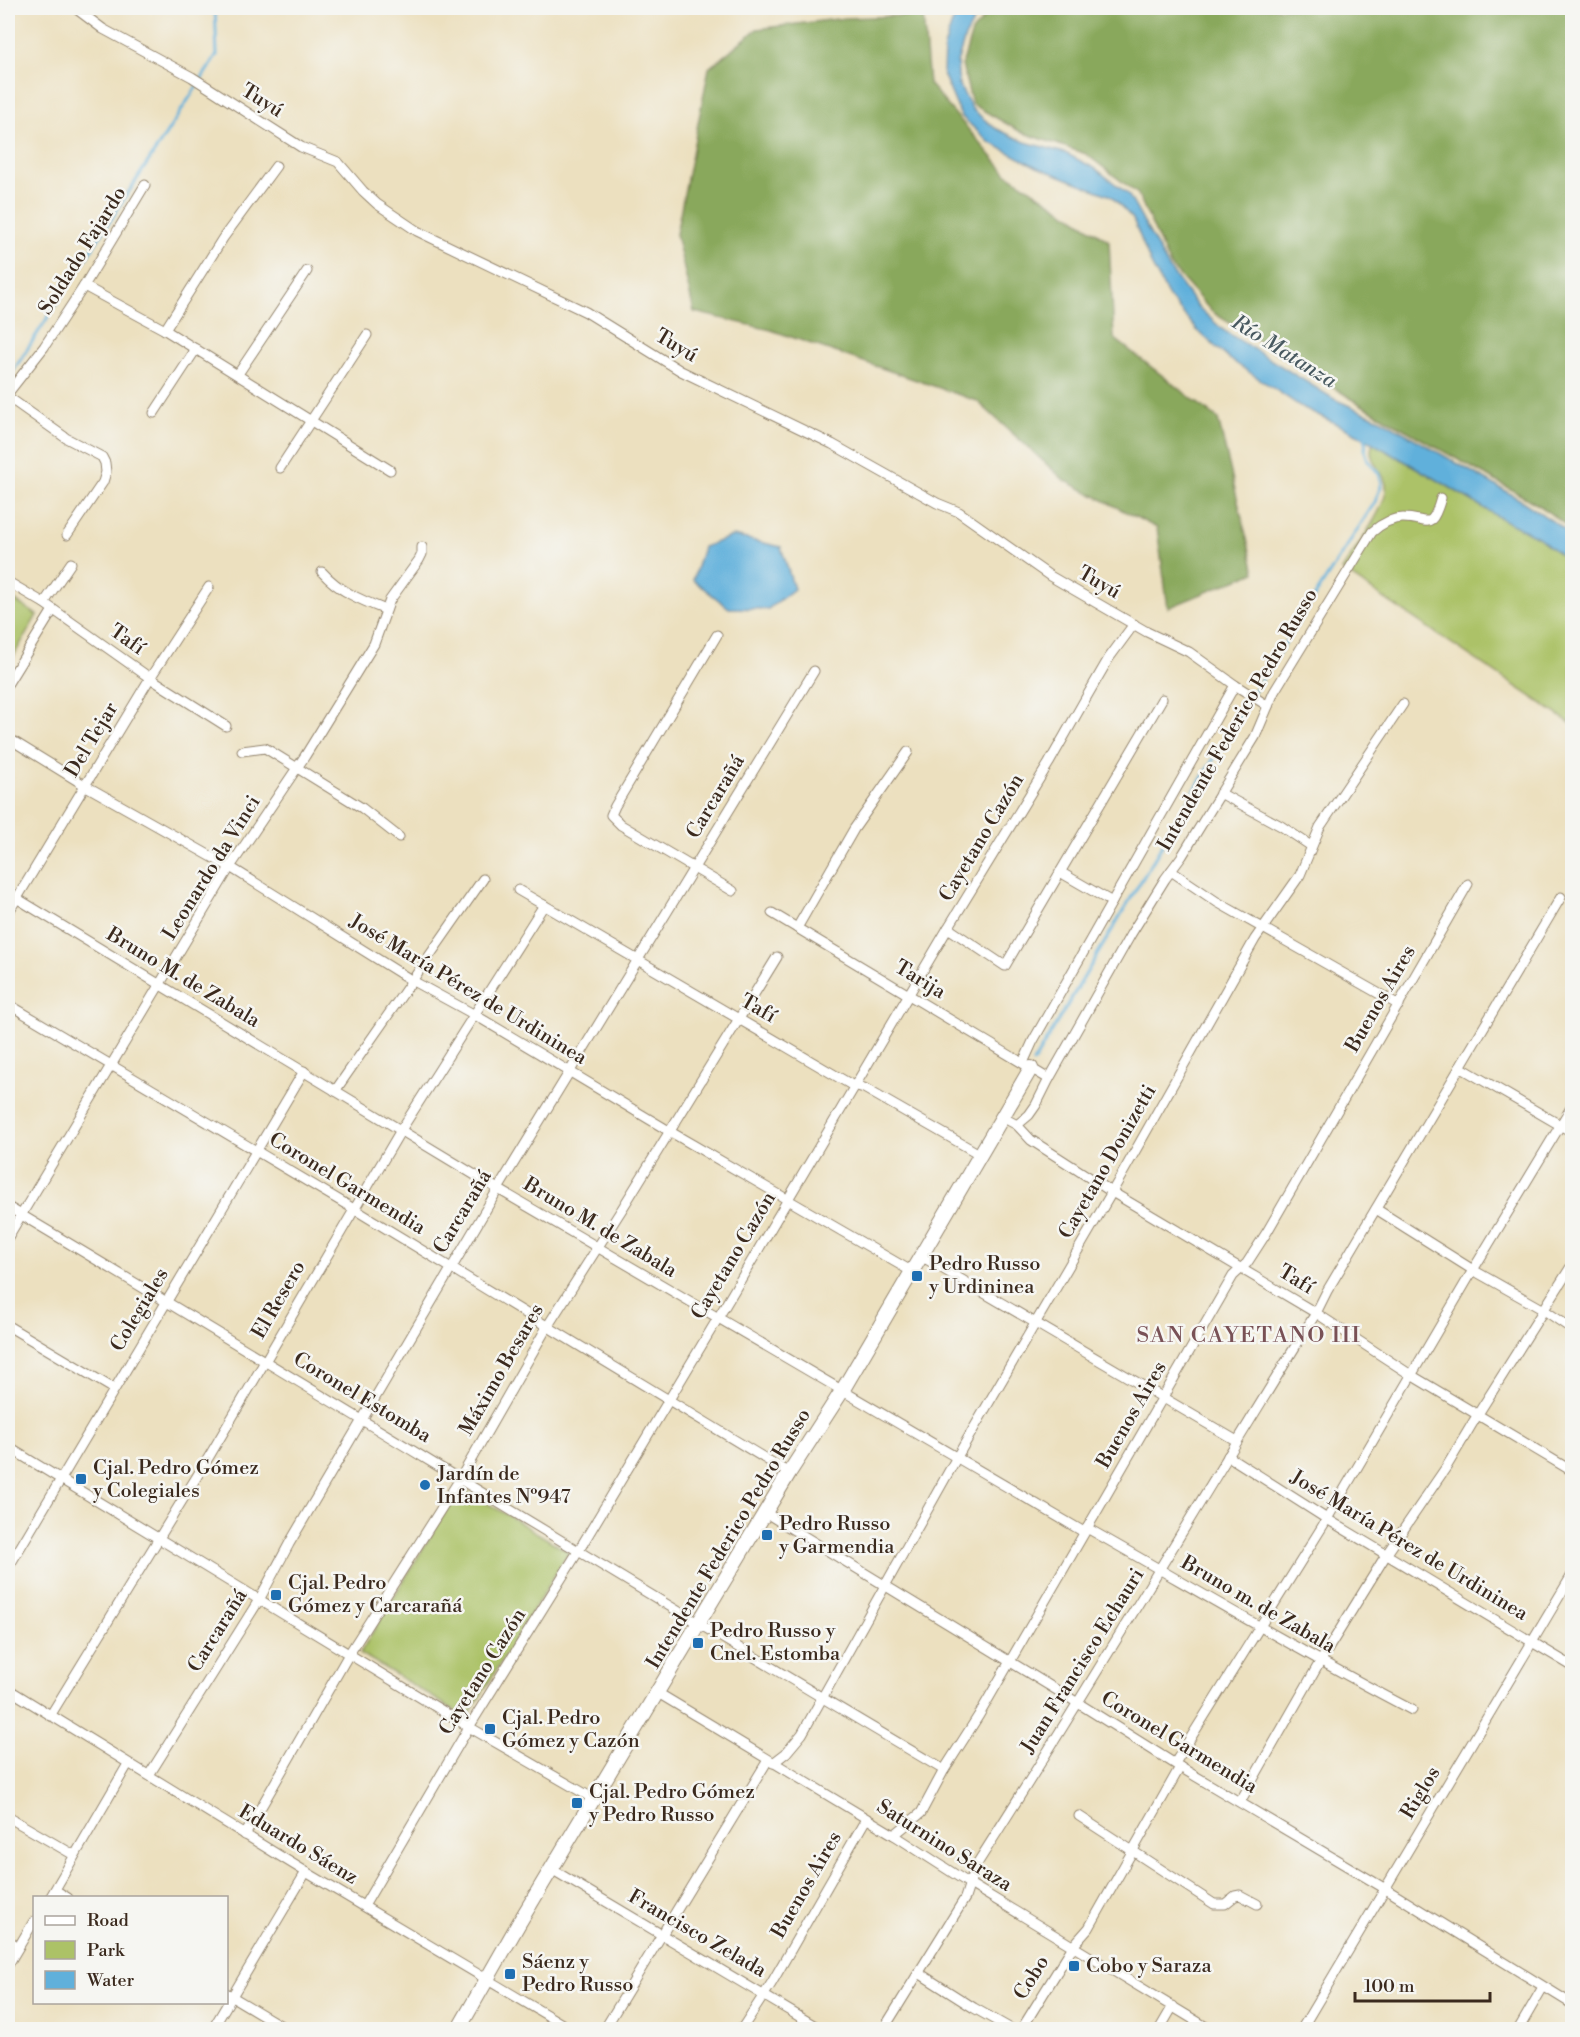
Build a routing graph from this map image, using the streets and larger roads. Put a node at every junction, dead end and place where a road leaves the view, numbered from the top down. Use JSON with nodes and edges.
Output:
{"nodes":[{"id":1,"x":75,"y":8,"type":"edge"},
{"id":2,"x":276,"y":166,"type":"dead end"},
{"id":3,"x":145,"y":185,"type":"dead end"},
{"id":4,"x":307,"y":271,"type":"dead end"},
{"id":5,"x":84,"y":285,"type":"junction"},
{"id":6,"x":165,"y":330,"type":"junction"},
{"id":7,"x":367,"y":335,"type":"dead end"},
{"id":8,"x":196,"y":349,"type":"junction"},
{"id":9,"x":238,"y":374,"type":"junction"},
{"id":10,"x":8,"y":395,"type":"edge"},
{"id":11,"x":154,"y":413,"type":"dead end"},
{"id":12,"x":311,"y":420,"type":"junction"},
{"id":13,"x":280,"y":468,"type":"dead end"},
{"id":14,"x":390,"y":470,"type":"dead end"},
{"id":15,"x":1441,"y":498,"type":"dead end"},
{"id":16,"x":68,"y":536,"type":"dead end"},
{"id":17,"x":422,"y":547,"type":"dead end"},
{"id":18,"x":71,"y":563,"type":"dead end"},
{"id":19,"x":322,"y":572,"type":"dead end"},
{"id":20,"x":8,"y":582,"type":"edge"},
{"id":21,"x":209,"y":586,"type":"dead end"},
{"id":22,"x":44,"y":603,"type":"junction"},
{"id":23,"x":53,"y":610,"type":"junction"},
{"id":24,"x":386,"y":610,"type":"junction"},
{"id":25,"x":1134,"y":624,"type":"junction"},
{"id":26,"x":717,"y":635,"type":"dead end"},
{"id":27,"x":814,"y":671,"type":"dead end"},
{"id":28,"x":150,"y":678,"type":"junction"},
{"id":29,"x":8,"y":683,"type":"edge"},
{"id":30,"x":1235,"y":685,"type":"junction"},
{"id":31,"x":1162,"y":699,"type":"dead end"},
{"id":32,"x":1403,"y":704,"type":"dead end"},
{"id":33,"x":1268,"y":706,"type":"junction"},
{"id":34,"x":226,"y":726,"type":"dead end"},
{"id":35,"x":8,"y":738,"type":"edge"},
{"id":36,"x":242,"y":751,"type":"dead end"},
{"id":37,"x":908,"y":752,"type":"dead end"},
{"id":38,"x":297,"y":768,"type":"junction"},
{"id":39,"x":86,"y":786,"type":"junction"},
{"id":40,"x":1220,"y":793,"type":"junction"},
{"id":41,"x":399,"y":837,"type":"dead end"},
{"id":42,"x":1311,"y":846,"type":"junction"},
{"id":43,"x":230,"y":867,"type":"junction"},
{"id":44,"x":694,"y":868,"type":"junction"},
{"id":45,"x":1171,"y":871,"type":"junction"},
{"id":46,"x":1060,"y":872,"type":"junction"},
{"id":47,"x":483,"y":879,"type":"dead end"},
{"id":48,"x":1468,"y":884,"type":"dead end"},
{"id":49,"x":518,"y":890,"type":"dead end"},
{"id":50,"x":733,"y":891,"type":"dead end"},
{"id":51,"x":12,"y":896,"type":"edge"},
{"id":52,"x":1561,"y":897,"type":"dead end"},
{"id":53,"x":1112,"y":902,"type":"junction"},
{"id":54,"x":544,"y":905,"type":"junction"},
{"id":55,"x":8,"y":913,"type":"edge"},
{"id":56,"x":772,"y":913,"type":"dead end"},
{"id":57,"x":1263,"y":927,"type":"junction"},
{"id":58,"x":798,"y":928,"type":"junction"},
{"id":59,"x":948,"y":928,"type":"junction"},
{"id":60,"x":777,"y":957,"type":"dead end"},
{"id":61,"x":638,"y":960,"type":"junction"},
{"id":62,"x":411,"y":980,"type":"junction"},
{"id":63,"x":160,"y":986,"type":"junction"},
{"id":64,"x":910,"y":995,"type":"junction"},
{"id":65,"x":8,"y":1004,"type":"edge"},
{"id":66,"x":1399,"y":1005,"type":"junction"},
{"id":67,"x":475,"y":1015,"type":"junction"},
{"id":68,"x":739,"y":1019,"type":"junction"},
{"id":69,"x":1027,"y":1065,"type":"junction"},
{"id":70,"x":111,"y":1066,"type":"junction"},
{"id":71,"x":1460,"y":1067,"type":"junction"},
{"id":72,"x":304,"y":1071,"type":"junction"},
{"id":73,"x":570,"y":1072,"type":"junction"},
{"id":74,"x":1049,"y":1078,"type":"junction"},
{"id":75,"x":856,"y":1086,"type":"junction"},
{"id":76,"x":335,"y":1091,"type":"junction"},
{"id":77,"x":1572,"y":1106,"type":"edge"},
{"id":78,"x":1002,"y":1117,"type":"junction"},
{"id":79,"x":1017,"y":1125,"type":"junction"},
{"id":80,"x":1561,"y":1125,"type":"junction"},
{"id":81,"x":400,"y":1130,"type":"junction"},
{"id":82,"x":669,"y":1131,"type":"junction"},
{"id":83,"x":1572,"y":1132,"type":"edge"},
{"id":84,"x":257,"y":1150,"type":"junction"},
{"id":85,"x":981,"y":1155,"type":"junction"},
{"id":86,"x":498,"y":1189,"type":"junction"},
{"id":87,"x":1112,"y":1192,"type":"junction"},
{"id":88,"x":788,"y":1200,"type":"junction"},
{"id":89,"x":8,"y":1207,"type":"edge"},
{"id":90,"x":354,"y":1209,"type":"junction"},
{"id":91,"x":1376,"y":1209,"type":"junction"},
{"id":92,"x":21,"y":1214,"type":"junction"},
{"id":93,"x":8,"y":1238,"type":"edge"},
{"id":94,"x":597,"y":1247,"type":"junction"},
{"id":95,"x":920,"y":1257,"type":"junction"},
{"id":96,"x":1572,"y":1265,"type":"edge"},
{"id":97,"x":451,"y":1268,"type":"junction"},
{"id":98,"x":1242,"y":1268,"type":"junction"},
{"id":99,"x":1473,"y":1270,"type":"junction"},
{"id":100,"x":911,"y":1271,"type":"junction"},
{"id":101,"x":167,"y":1300,"type":"junction"},
{"id":102,"x":1544,"y":1310,"type":"junction"},
{"id":103,"x":1316,"y":1313,"type":"junction"},
{"id":104,"x":718,"y":1318,"type":"junction"},
{"id":105,"x":1036,"y":1322,"type":"junction"},
{"id":106,"x":8,"y":1326,"type":"edge"},
{"id":107,"x":547,"y":1327,"type":"junction"},
{"id":108,"x":1572,"y":1329,"type":"edge"},
{"id":109,"x":265,"y":1360,"type":"junction"},
{"id":110,"x":1411,"y":1375,"type":"junction"},
{"id":111,"x":114,"y":1389,"type":"junction"},
{"id":112,"x":842,"y":1391,"type":"junction"},
{"id":113,"x":1164,"y":1396,"type":"junction"},
{"id":114,"x":668,"y":1401,"type":"junction"},
{"id":115,"x":1478,"y":1414,"type":"junction"},
{"id":116,"x":363,"y":1420,"type":"junction"},
{"id":117,"x":1237,"y":1441,"type":"junction"},
{"id":118,"x":8,"y":1448,"type":"edge"},
{"id":119,"x":1228,"y":1456,"type":"junction"},
{"id":120,"x":957,"y":1457,"type":"junction"},
{"id":121,"x":1572,"y":1471,"type":"edge"},
{"id":122,"x":789,"y":1473,"type":"junction"},
{"id":123,"x":59,"y":1479,"type":"junction"},
{"id":124,"x":460,"y":1479,"type":"junction"},
{"id":125,"x":766,"y":1513,"type":"junction"},
{"id":126,"x":1327,"y":1519,"type":"junction"},
{"id":127,"x":1086,"y":1530,"type":"junction"},
{"id":128,"x":158,"y":1539,"type":"junction"},
{"id":129,"x":579,"y":1550,"type":"junction"},
{"id":130,"x":1386,"y":1555,"type":"junction"},
{"id":131,"x":8,"y":1568,"type":"edge"},
{"id":132,"x":1161,"y":1569,"type":"junction"},
{"id":133,"x":1571,"y":1582,"type":"edge"},
{"id":134,"x":886,"y":1587,"type":"junction"},
{"id":135,"x":258,"y":1600,"type":"junction"},
{"id":136,"x":698,"y":1624,"type":"junction"},
{"id":137,"x":1260,"y":1625,"type":"junction"},
{"id":138,"x":1534,"y":1642,"type":"junction"},
{"id":139,"x":349,"y":1654,"type":"junction"},
{"id":140,"x":1009,"y":1660,"type":"junction"},
{"id":141,"x":1320,"y":1662,"type":"junction"},
{"id":142,"x":1572,"y":1666,"type":"edge"},
{"id":143,"x":8,"y":1689,"type":"edge"},
{"id":144,"x":658,"y":1693,"type":"junction"},
{"id":145,"x":822,"y":1698,"type":"junction"},
{"id":146,"x":1078,"y":1703,"type":"junction"},
{"id":147,"x":1412,"y":1710,"type":"dead end"},
{"id":148,"x":50,"y":1716,"type":"junction"},
{"id":149,"x":469,"y":1727,"type":"junction"},
{"id":150,"x":770,"y":1762,"type":"junction"},
{"id":151,"x":128,"y":1764,"type":"junction"},
{"id":152,"x":1177,"y":1765,"type":"junction"},
{"id":153,"x":944,"y":1770,"type":"junction"},
{"id":154,"x":148,"y":1775,"type":"junction"},
{"id":155,"x":594,"y":1799,"type":"junction"},
{"id":156,"x":1240,"y":1802,"type":"junction"},
{"id":157,"x":1079,"y":1816,"type":"dead end"},
{"id":158,"x":8,"y":1817,"type":"edge"},
{"id":159,"x":866,"y":1819,"type":"junction"},
{"id":160,"x":245,"y":1835,"type":"junction"},
{"id":161,"x":894,"y":1835,"type":"junction"},
{"id":162,"x":1133,"y":1852,"type":"junction"},
{"id":163,"x":74,"y":1855,"type":"junction"},
{"id":164,"x":552,"y":1870,"type":"junction"},
{"id":165,"x":306,"y":1872,"type":"junction"},
{"id":166,"x":970,"y":1884,"type":"junction"},
{"id":167,"x":1384,"y":1888,"type":"junction"},
{"id":168,"x":52,"y":1894,"type":"edge"},
{"id":169,"x":1257,"y":1904,"type":"dead end"},
{"id":170,"x":364,"y":1906,"type":"junction"},
{"id":171,"x":33,"y":1923,"type":"edge"},
{"id":172,"x":662,"y":1935,"type":"junction"},
{"id":173,"x":8,"y":1940,"type":"edge"},
{"id":174,"x":1073,"y":1946,"type":"junction"},
{"id":175,"x":18,"y":1947,"type":"junction"},
{"id":176,"x":8,"y":1965,"type":"edge"},
{"id":177,"x":919,"y":1973,"type":"junction"},
{"id":178,"x":487,"y":1979,"type":"junction"},
{"id":179,"x":1543,"y":1988,"type":"junction"},
{"id":180,"x":764,"y":1994,"type":"junction"},
{"id":181,"x":230,"y":1995,"type":"edge"},
{"id":182,"x":225,"y":2004,"type":"edge"},
{"id":183,"x":1572,"y":2004,"type":"edge"},
{"id":184,"x":1173,"y":2006,"type":"junction"},
{"id":185,"x":212,"y":2030,"type":"edge"},
{"id":186,"x":288,"y":2030,"type":"edge"},
{"id":187,"x":458,"y":2030,"type":"edge"},
{"id":188,"x":572,"y":2030,"type":"edge"},
{"id":189,"x":604,"y":2030,"type":"edge"},
{"id":190,"x":741,"y":2030,"type":"edge"},
{"id":191,"x":822,"y":2030,"type":"edge"},
{"id":192,"x":883,"y":2030,"type":"edge"},
{"id":193,"x":1013,"y":2030,"type":"edge"},
{"id":194,"x":1021,"y":2030,"type":"edge"},
{"id":195,"x":1159,"y":2030,"type":"edge"},
{"id":196,"x":1211,"y":2030,"type":"edge"},
{"id":197,"x":1301,"y":2030,"type":"edge"},
{"id":198,"x":1518,"y":2030,"type":"edge"}],
"edges":[{"from":1,"to":25,"type":"street","name":"Tuyú"},
{"from":2,"to":6,"type":"street"},
{"from":3,"to":5,"type":"street","name":"Soldado Fajardo"},
{"from":4,"to":9,"type":"street"},
{"from":5,"to":6,"type":"street"},
{"from":5,"to":10,"type":"street","name":"Soldado Fajardo"},
{"from":6,"to":8,"type":"street"},
{"from":7,"to":12,"type":"street"},
{"from":8,"to":9,"type":"street"},
{"from":8,"to":11,"type":"street"},
{"from":9,"to":12,"type":"street"},
{"from":10,"to":16,"type":"street"},
{"from":12,"to":13,"type":"street"},
{"from":12,"to":14,"type":"street"},
{"from":15,"to":33,"type":"street","name":"Intendente Federico Pedro Russo"},
{"from":17,"to":24,"type":"street","name":"Leonardo da Vinci"},
{"from":18,"to":22,"type":"street"},
{"from":19,"to":24,"type":"street"},
{"from":20,"to":22,"type":"street","name":"Tafí"},
{"from":21,"to":28,"type":"street","name":"Del Tejar"},
{"from":22,"to":23,"type":"street","name":"Tafí"},
{"from":23,"to":28,"type":"street","name":"Tafí"},
{"from":23,"to":29,"type":"street"},
{"from":24,"to":38,"type":"street","name":"Leonardo da Vinci"},
{"from":25,"to":30,"type":"street","name":"Tuyú"},
{"from":25,"to":59,"type":"street","name":"Cayetano Cazón"},
{"from":26,"to":44,"type":"street"},
{"from":27,"to":44,"type":"street","name":"Carcarañá"},
{"from":28,"to":34,"type":"street","name":"Tafí"},
{"from":28,"to":39,"type":"street","name":"Del Tejar"},
{"from":30,"to":33,"type":"street","name":"Tuyú"},
{"from":30,"to":53,"type":"street"},
{"from":31,"to":46,"type":"street"},
{"from":32,"to":42,"type":"street","name":"Cayetano Donizetti"},
{"from":33,"to":40,"type":"street","name":"Intendente Federico Pedro Russo"},
{"from":35,"to":39,"type":"street","name":"José María Pérez de Urdininea"},
{"from":36,"to":38,"type":"street"},
{"from":37,"to":58,"type":"street"},
{"from":38,"to":41,"type":"street"},
{"from":38,"to":43,"type":"street","name":"Leonardo da Vinci"},
{"from":39,"to":43,"type":"street","name":"José María Pérez de Urdininea"},
{"from":39,"to":51,"type":"street","name":"Del Tejar"},
{"from":40,"to":42,"type":"street"},
{"from":40,"to":45,"type":"street","name":"Intendente Federico Pedro Russo"},
{"from":42,"to":57,"type":"street","name":"Cayetano Donizetti"},
{"from":43,"to":62,"type":"street","name":"José María Pérez de Urdininea"},
{"from":43,"to":63,"type":"street","name":"Leonardo da Vinci"},
{"from":44,"to":50,"type":"street"},
{"from":44,"to":61,"type":"street","name":"Carcarañá"},
{"from":45,"to":57,"type":"street"},
{"from":45,"to":74,"type":"street","name":"Intendente Federico Pedro Russo"},
{"from":46,"to":53,"type":"street"},
{"from":46,"to":59,"type":"street"},
{"from":47,"to":62,"type":"street"},
{"from":48,"to":66,"type":"street","name":"Buenos Aires"},
{"from":49,"to":54,"type":"street","name":"Tafí"},
{"from":51,"to":55,"type":"street","name":"Del Tejar"},
{"from":51,"to":63,"type":"street","name":"Bruno M. de Zabala"},
{"from":52,"to":71,"type":"street","name":"Juan Francisco Echauri"},
{"from":53,"to":69,"type":"street"},
{"from":54,"to":61,"type":"street","name":"Tafí"},
{"from":54,"to":67,"type":"street","name":"El Resero"},
{"from":56,"to":58,"type":"street","name":"Tarija"},
{"from":57,"to":66,"type":"street"},
{"from":57,"to":87,"type":"street","name":"Cayetano Donizetti"},
{"from":58,"to":64,"type":"street","name":"Tarija"},
{"from":59,"to":64,"type":"street","name":"Cayetano Cazón"},
{"from":60,"to":68,"type":"street","name":"Máximo Besares"},
{"from":61,"to":68,"type":"street","name":"Tafí"},
{"from":61,"to":73,"type":"street","name":"Carcarañá"},
{"from":62,"to":67,"type":"street","name":"José María Pérez de Urdininea"},
{"from":62,"to":76,"type":"street"},
{"from":63,"to":70,"type":"street","name":"Leonardo da Vinci"},
{"from":63,"to":72,"type":"street","name":"Bruno M. de Zabala"},
{"from":64,"to":69,"type":"street","name":"Tarija"},
{"from":64,"to":75,"type":"street","name":"Cayetano Cazón"},
{"from":65,"to":70,"type":"street","name":"Coronel Garmendia"},
{"from":66,"to":98,"type":"street","name":"Buenos Aires"},
{"from":67,"to":73,"type":"street","name":"José María Pérez de Urdininea"},
{"from":67,"to":81,"type":"street","name":"El Resero"},
{"from":68,"to":75,"type":"street","name":"Tafí"},
{"from":68,"to":82,"type":"street","name":"Máximo Besares"},
{"from":69,"to":74,"type":"street","name":"Tarija"},
{"from":69,"to":78,"type":"street","name":"Intendente Federico Pedro Russo"},
{"from":70,"to":84,"type":"street","name":"Coronel Garmendia"},
{"from":70,"to":92,"type":"street","name":"Leonardo da Vinci"},
{"from":71,"to":80,"type":"street"},
{"from":71,"to":91,"type":"street","name":"Juan Francisco Echauri"},
{"from":72,"to":76,"type":"street","name":"Bruno M. de Zabala"},
{"from":72,"to":84,"type":"street","name":"Colegiales"},
{"from":73,"to":82,"type":"street","name":"José María Pérez de Urdininea"},
{"from":73,"to":86,"type":"street","name":"Carcarañá"},
{"from":74,"to":79,"type":"street","name":"Intendente Federico Pedro Russo"},
{"from":75,"to":85,"type":"street","name":"Tafí"},
{"from":75,"to":88,"type":"street","name":"Cayetano Cazón"},
{"from":76,"to":81,"type":"street","name":"Bruno M. de Zabala"},
{"from":77,"to":80,"type":"street","name":"Cobo"},
{"from":78,"to":79,"type":"street","name":"Tafí"},
{"from":78,"to":85,"type":"street","name":"Intendente Federico Pedro Russo"},
{"from":79,"to":87,"type":"street","name":"Tafí"},
{"from":80,"to":83,"type":"street"},
{"from":80,"to":99,"type":"street","name":"Cobo"},
{"from":81,"to":86,"type":"street","name":"Bruno M. de Zabala"},
{"from":81,"to":90,"type":"street","name":"El Resero"},
{"from":82,"to":88,"type":"street","name":"José María Pérez de Urdininea"},
{"from":82,"to":94,"type":"street","name":"Máximo Besares"},
{"from":84,"to":90,"type":"street","name":"Coronel Garmendia"},
{"from":84,"to":101,"type":"street","name":"Colegiales"},
{"from":85,"to":95,"type":"street","name":"Intendente Federico Pedro Russo"},
{"from":86,"to":94,"type":"street","name":"Bruno M. de Zabala"},
{"from":86,"to":97,"type":"street","name":"Carcarañá"},
{"from":87,"to":98,"type":"street","name":"Tafí"},
{"from":87,"to":105,"type":"street","name":"Cayetano Donizetti"},
{"from":88,"to":100,"type":"street","name":"José María Pérez de Urdininea"},
{"from":88,"to":104,"type":"street","name":"Cayetano Cazón"},
{"from":89,"to":92,"type":"street","name":"Coronel Estomba"},
{"from":90,"to":97,"type":"street","name":"Coronel Garmendia"},
{"from":90,"to":109,"type":"street","name":"El Resero"},
{"from":91,"to":99,"type":"street"},
{"from":91,"to":103,"type":"street","name":"Juan Francisco Echauri"},
{"from":92,"to":93,"type":"street","name":"Leonardo da Vinci"},
{"from":92,"to":101,"type":"street","name":"Coronel Estomba"},
{"from":94,"to":104,"type":"street","name":"Bruno M. de Zabala"},
{"from":94,"to":107,"type":"street","name":"Máximo Besares"},
{"from":95,"to":100,"type":"street","name":"Intendente Federico Pedro Russo"},
{"from":95,"to":105,"type":"street"},
{"from":96,"to":102,"type":"street"},
{"from":97,"to":107,"type":"street","name":"Coronel Garmendia"},
{"from":97,"to":116,"type":"street","name":"Carcarañá"},
{"from":98,"to":103,"type":"street","name":"Tafí"},
{"from":98,"to":113,"type":"street","name":"Buenos Aires"},
{"from":99,"to":102,"type":"street"},
{"from":99,"to":110,"type":"street","name":"Cobo"},
{"from":100,"to":112,"type":"street","name":"Intendente Federico Pedro Russo"},
{"from":101,"to":109,"type":"street","name":"Coronel Estomba"},
{"from":101,"to":111,"type":"street","name":"Colegiales"},
{"from":102,"to":108,"type":"street"},
{"from":102,"to":115,"type":"street"},
{"from":103,"to":110,"type":"street","name":"Tafí"},
{"from":103,"to":117,"type":"street","name":"Juan Francisco Echauri"},
{"from":104,"to":112,"type":"street","name":"Bruno M. de Zabala"},
{"from":104,"to":114,"type":"street","name":"Cayetano Cazón"},
{"from":105,"to":113,"type":"street"},
{"from":105,"to":120,"type":"street","name":"Cayetano Donizetti"},
{"from":106,"to":111,"type":"street"},
{"from":107,"to":114,"type":"street","name":"Coronel Garmendia"},
{"from":107,"to":124,"type":"street","name":"Máximo Besares"},
{"from":109,"to":116,"type":"street","name":"Coronel Estomba"},
{"from":109,"to":128,"type":"street","name":"El Resero"},
{"from":110,"to":115,"type":"street","name":"Tafí"},
{"from":110,"to":126,"type":"street","name":"Cobo"},
{"from":111,"to":123,"type":"street","name":"Colegiales"},
{"from":112,"to":120,"type":"street","name":"Bruno M. de Zabala"},
{"from":112,"to":122,"type":"street","name":"Intendente Federico Pedro Russo"},
{"from":113,"to":117,"type":"street"},
{"from":113,"to":127,"type":"street","name":"Buenos Aires"},
{"from":114,"to":122,"type":"street","name":"Coronel Garmendia"},
{"from":114,"to":129,"type":"street","name":"Cayetano Cazón"},
{"from":115,"to":121,"type":"street","name":"Tafí"},
{"from":115,"to":130,"type":"street"},
{"from":116,"to":124,"type":"street","name":"Coronel Estomba"},
{"from":116,"to":135,"type":"street","name":"Carcarañá"},
{"from":117,"to":119,"type":"street","name":"Juan Francisco Echauri"},
{"from":118,"to":123,"type":"street"},
{"from":119,"to":126,"type":"street","name":"José María Pérez de Urdininea"},
{"from":119,"to":132,"type":"street","name":"Juan Francisco Echauri"},
{"from":120,"to":127,"type":"street","name":"Bruno M. de Zabala"},
{"from":120,"to":134,"type":"street","name":"Cayetano Donizetti"},
{"from":122,"to":125,"type":"street","name":"Intendente Federico Pedro Russo"},
{"from":123,"to":128,"type":"street"},
{"from":123,"to":131,"type":"street","name":"Colegiales"},
{"from":124,"to":129,"type":"street","name":"Coronel Estomba"},
{"from":124,"to":139,"type":"street","name":"Máximo Besares"},
{"from":125,"to":134,"type":"street","name":"Coronel Garmendia"},
{"from":125,"to":136,"type":"street","name":"Intendente Federico Pedro Russo"},
{"from":126,"to":130,"type":"street","name":"José María Pérez de Urdininea"},
{"from":126,"to":137,"type":"street","name":"Cobo"},
{"from":127,"to":132,"type":"street","name":"Bruno m. de Zabala"},
{"from":127,"to":140,"type":"street","name":"Buenos Aires"},
{"from":128,"to":135,"type":"street"},
{"from":128,"to":148,"type":"street","name":"El Resero"},
{"from":129,"to":136,"type":"street","name":"Coronel Estomba"},
{"from":129,"to":149,"type":"street","name":"Cayetano Cazón"},
{"from":130,"to":138,"type":"street","name":"José María Pérez de Urdininea"},
{"from":130,"to":141,"type":"street"},
{"from":132,"to":137,"type":"street","name":"Bruno m. de Zabala"},
{"from":132,"to":146,"type":"street","name":"Juan Francisco Echauri"},
{"from":133,"to":138,"type":"street","name":"Riglos"},
{"from":134,"to":140,"type":"street","name":"Coronel Garmendia"},
{"from":134,"to":145,"type":"street","name":"Cayetano Donizetti"},
{"from":135,"to":139,"type":"street"},
{"from":135,"to":154,"type":"street","name":"Carcarañá"},
{"from":136,"to":144,"type":"street","name":"Intendente Federico Pedro Russo"},
{"from":136,"to":145,"type":"street","name":"Coronel Estomba"},
{"from":137,"to":141,"type":"street","name":"Bruno m. de Zabala"},
{"from":137,"to":152,"type":"street","name":"Cobo"},
{"from":138,"to":142,"type":"street","name":"José María Pérez de Urdininea"},
{"from":138,"to":167,"type":"street","name":"Riglos"},
{"from":139,"to":149,"type":"street"},
{"from":139,"to":160,"type":"street","name":"Máximo Besares"},
{"from":140,"to":146,"type":"street","name":"Coronel Garmendia"},
{"from":140,"to":153,"type":"street","name":"Buenos Aires"},
{"from":141,"to":147,"type":"street","name":"Bruno m. de Zabala"},
{"from":141,"to":156,"type":"street"},
{"from":143,"to":148,"type":"street","name":"Eduardo Sáenz"},
{"from":144,"to":150,"type":"street","name":"Saturnino Saraza"},
{"from":144,"to":155,"type":"street","name":"Intendente Federico Pedro Russo"},
{"from":145,"to":150,"type":"street","name":"Cayetano Donizetti"},
{"from":145,"to":153,"type":"street","name":"Coronel Estomba"},
{"from":146,"to":152,"type":"street","name":"Coronel Garmendia"},
{"from":146,"to":166,"type":"street","name":"Juan Francisco Echauri"},
{"from":148,"to":151,"type":"street","name":"Eduardo Sáenz"},
{"from":149,"to":155,"type":"street"},
{"from":149,"to":170,"type":"street","name":"Cayetano Cazón"},
{"from":150,"to":159,"type":"street","name":"Saturnino Saraza"},
{"from":150,"to":172,"type":"street","name":"Cayetano Donizetti"},
{"from":151,"to":154,"type":"street","name":"Eduardo Sáenz"},
{"from":151,"to":163,"type":"street"},
{"from":152,"to":156,"type":"street","name":"Coronel Garmendia"},
{"from":152,"to":162,"type":"street","name":"Cobo"},
{"from":153,"to":161,"type":"street","name":"Buenos Aires"},
{"from":154,"to":160,"type":"street","name":"Eduardo Sáenz"},
{"from":155,"to":164,"type":"street","name":"Intendente Federico Pedro Russo"},
{"from":156,"to":167,"type":"street","name":"Coronel Garmendia"},
{"from":157,"to":162,"type":"street"},
{"from":158,"to":163,"type":"street"},
{"from":159,"to":161,"type":"street","name":"Saturnino Saraza"},
{"from":159,"to":180,"type":"street","name":"Buenos Aires"},
{"from":160,"to":165,"type":"street","name":"Eduardo Sáenz"},
{"from":161,"to":166,"type":"street","name":"Saturnino Saraza"},
{"from":162,"to":169,"type":"street"},
{"from":162,"to":174,"type":"street","name":"Cobo"},
{"from":163,"to":168,"type":"street"},
{"from":164,"to":172,"type":"street","name":"Francisco Zelada"},
{"from":164,"to":178,"type":"street","name":"Intendente Federico Pedro Russo"},
{"from":165,"to":170,"type":"street","name":"Eduardo Sáenz"},
{"from":165,"to":181,"type":"street"},
{"from":166,"to":174,"type":"street","name":"Saturnino Saraza"},
{"from":166,"to":177,"type":"street","name":"Juan Francisco Echauri"},
{"from":167,"to":179,"type":"street","name":"Coronel Garmendia"},
{"from":167,"to":197,"type":"street","name":"Riglos"},
{"from":170,"to":178,"type":"street","name":"Eduardo Sáenz"},
{"from":171,"to":175,"type":"street"},
{"from":172,"to":180,"type":"street","name":"Francisco Zelada"},
{"from":172,"to":189,"type":"street","name":"Cayetano Donizetti"},
{"from":173,"to":175,"type":"street"},
{"from":174,"to":184,"type":"street","name":"Saturnino Saraza"},
{"from":174,"to":194,"type":"street","name":"Cobo"},
{"from":175,"to":176,"type":"street"},
{"from":177,"to":192,"type":"street","name":"Juan Francisco Echauri"},
{"from":177,"to":193,"type":"street"},
{"from":178,"to":187,"type":"street","name":"Intendente Federico Pedro Russo"},
{"from":178,"to":188,"type":"street","name":"Eduardo Sáenz"},
{"from":179,"to":183,"type":"street","name":"Coronel Garmendia"},
{"from":179,"to":198,"type":"street"},
{"from":180,"to":190,"type":"street","name":"Buenos Aires"},
{"from":180,"to":191,"type":"street","name":"Francisco Zelada"},
{"from":181,"to":186,"type":"street"},
{"from":182,"to":185,"type":"street"},
{"from":184,"to":195,"type":"street"},
{"from":184,"to":196,"type":"street","name":"Saturnino Saraza"}]}
